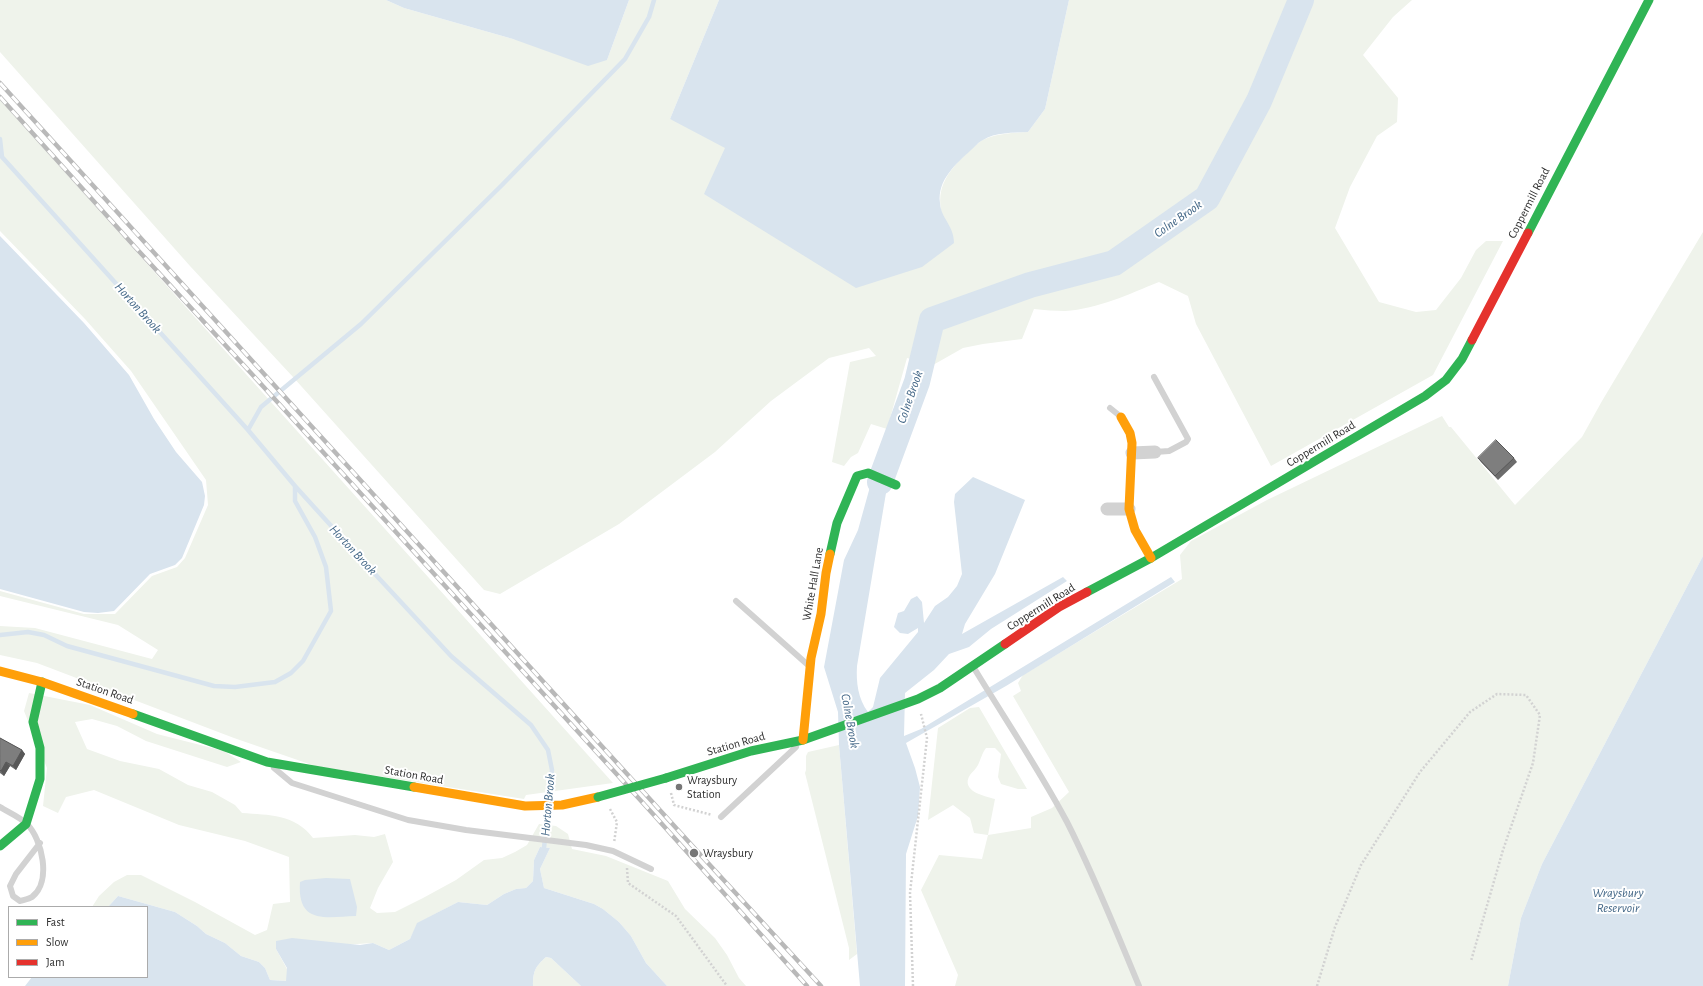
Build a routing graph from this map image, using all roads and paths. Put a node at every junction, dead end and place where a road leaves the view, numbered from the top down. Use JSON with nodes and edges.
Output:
{"nodes":[{"id":1,"x":1648,"y":0,"type":"edge"},
{"id":2,"x":1154,"y":377,"type":"dead end"},
{"id":3,"x":1110,"y":408,"type":"dead end"},
{"id":4,"x":1121,"y":417,"type":"joint"},
{"id":5,"x":1155,"y":452,"type":"joint"},
{"id":6,"x":1132,"y":453,"type":"junction"},
{"id":7,"x":896,"y":484,"type":"dead end"},
{"id":8,"x":1107,"y":509,"type":"dead end"},
{"id":9,"x":1128,"y":509,"type":"junction"},
{"id":10,"x":1151,"y":558,"type":"junction"},
{"id":11,"x":736,"y":601,"type":"dead end"},
{"id":12,"x":973,"y":666,"type":"junction"},
{"id":13,"x":810,"y":668,"type":"junction"},
{"id":14,"x":0,"y":671,"type":"edge"},
{"id":15,"x":42,"y":682,"type":"junction"},
{"id":16,"x":918,"y":699,"type":"junction"},
{"id":17,"x":830,"y":732,"type":"joint"},
{"id":18,"x":803,"y":740,"type":"junction"},
{"id":19,"x":267,"y":762,"type":"junction"},
{"id":20,"x":674,"y":805,"type":"dead end"},
{"id":21,"x":0,"y":807,"type":"edge"},
{"id":22,"x":610,"y":809,"type":"dead end"},
{"id":23,"x":721,"y":817,"type":"joint"},
{"id":24,"x":26,"y":824,"type":"junction"},
{"id":25,"x":40,"y":843,"type":"junction"},
{"id":26,"x":0,"y":846,"type":"edge"},
{"id":27,"x":613,"y":851,"type":"junction"},
{"id":28,"x":626,"y":858,"type":"junction"},
{"id":29,"x":651,"y":869,"type":"dead end"},
{"id":30,"x":1471,"y":961,"type":"dead end"},
{"id":31,"x":727,"y":986,"type":"edge"},
{"id":32,"x":913,"y":986,"type":"edge"},
{"id":33,"x":1139,"y":986,"type":"edge"},
{"id":34,"x":1318,"y":986,"type":"edge"}],
"edges":[{"from":1,"to":10,"type":"street","name":"Coppermill Road"},
{"from":2,"to":5,"type":"lane"},
{"from":3,"to":4,"type":"lane"},
{"from":4,"to":6,"type":"street"},
{"from":5,"to":6,"type":"street"},
{"from":6,"to":9,"type":"street"},
{"from":7,"to":13,"type":"street","name":"White Hall Lane"},
{"from":8,"to":9,"type":"street"},
{"from":9,"to":10,"type":"street"},
{"from":10,"to":12,"type":"street","name":"Coppermill Road"},
{"from":11,"to":13,"type":"lane"},
{"from":12,"to":16,"type":"street","name":"Coppermill Road"},
{"from":12,"to":33,"type":"lane"},
{"from":13,"to":18,"type":"street","name":"White Hall Lane"},
{"from":14,"to":15,"type":"street","name":"Station Road"},
{"from":15,"to":19,"type":"street","name":"Station Road"},
{"from":15,"to":24,"type":"street"},
{"from":16,"to":17,"type":"street","name":"Coppermill Road"},
{"from":16,"to":32,"type":"path"},
{"from":17,"to":18,"type":"street","name":"Station Road"},
{"from":18,"to":19,"type":"street","name":"Station Road","bridge":true},
{"from":18,"to":23,"type":"lane"},
{"from":19,"to":27,"type":"lane"},
{"from":20,"to":23,"type":"path"},
{"from":21,"to":24,"type":"lane"},
{"from":22,"to":27,"type":"path"},
{"from":24,"to":25,"type":"lane"},
{"from":24,"to":26,"type":"street"},
{"from":25,"to":25,"type":"lane"},
{"from":27,"to":28,"type":"lane"},
{"from":28,"to":29,"type":"lane"},
{"from":28,"to":31,"type":"path"},
{"from":30,"to":34,"type":"path"}]}
